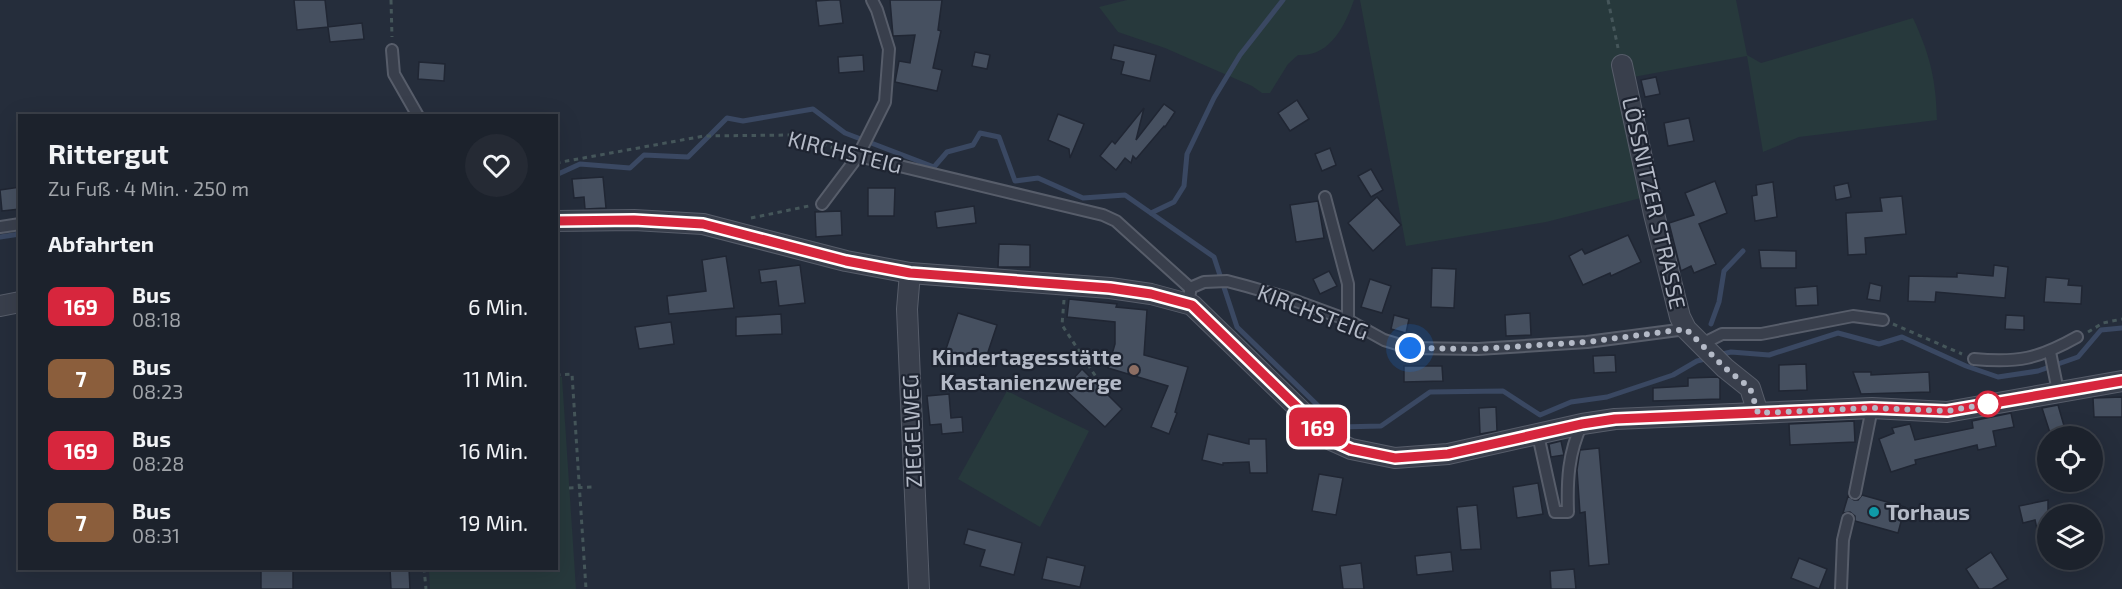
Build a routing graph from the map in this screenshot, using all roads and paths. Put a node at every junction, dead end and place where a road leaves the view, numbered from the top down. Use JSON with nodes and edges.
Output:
{"nodes":[{"id":1,"x":391,"y":0,"type":"edge"},
{"id":2,"x":872,"y":0,"type":"edge"},
{"id":3,"x":1608,"y":0,"type":"edge"},
{"id":4,"x":392,"y":51,"type":"joint"},
{"id":5,"x":1622,"y":65,"type":"joint"},
{"id":6,"x":417,"y":114,"type":"edge"},
{"id":7,"x":859,"y":153,"type":"junction"},
{"id":8,"x":558,"y":163,"type":"edge"},
{"id":9,"x":1325,"y":197,"type":"dead end"},
{"id":10,"x":822,"y":204,"type":"joint"},
{"id":11,"x":558,"y":221,"type":"edge"},
{"id":12,"x":18,"y":224,"type":"edge"},
{"id":13,"x":0,"y":227,"type":"edge"},
{"id":14,"x":725,"y":230,"type":"junction"},
{"id":15,"x":910,"y":273,"type":"junction"},
{"id":16,"x":1065,"y":285,"type":"junction"},
{"id":17,"x":1191,"y":296,"type":"junction"},
{"id":18,"x":18,"y":302,"type":"edge"},
{"id":19,"x":0,"y":306,"type":"edge"},
{"id":20,"x":2122,"y":319,"type":"edge"},
{"id":21,"x":1348,"y":320,"type":"junction"},
{"id":22,"x":1883,"y":320,"type":"joint"},
{"id":23,"x":1686,"y":329,"type":"junction"},
{"id":24,"x":2077,"y":338,"type":"joint"},
{"id":25,"x":1705,"y":348,"type":"junction"},
{"id":26,"x":2050,"y":352,"type":"junction"},
{"id":27,"x":1974,"y":359,"type":"joint"},
{"id":28,"x":558,"y":375,"type":"edge"},
{"id":29,"x":2122,"y":381,"type":"edge"},
{"id":30,"x":1096,"y":388,"type":"dead end"},
{"id":31,"x":2058,"y":392,"type":"junction"},
{"id":32,"x":1872,"y":408,"type":"junction"},
{"id":33,"x":1758,"y":413,"type":"junction"},
{"id":34,"x":1582,"y":424,"type":"junction"},
{"id":35,"x":1538,"y":435,"type":"junction"},
{"id":36,"x":579,"y":487,"type":"junction"},
{"id":37,"x":593,"y":487,"type":"dead end"},
{"id":38,"x":569,"y":488,"type":"dead end"},
{"id":39,"x":1855,"y":493,"type":"dead end"},
{"id":40,"x":1848,"y":519,"type":"dead end"},
{"id":41,"x":424,"y":570,"type":"edge"},
{"id":42,"x":426,"y":589,"type":"edge"},
{"id":43,"x":586,"y":589,"type":"edge"},
{"id":44,"x":919,"y":589,"type":"edge"},
{"id":45,"x":1841,"y":589,"type":"edge"}],
"edges":[{"from":1,"to":4,"type":"path"},
{"from":2,"to":7,"type":"lane"},
{"from":3,"to":5,"type":"path","name":"LÖSSNITZER STRASSE"},
{"from":4,"to":6,"type":"lane"},
{"from":5,"to":23,"type":"street","name":"LÖSSNITZER STRASSE"},
{"from":7,"to":8,"type":"path","name":"KIRCHSTEIG"},
{"from":7,"to":10,"type":"lane"},
{"from":7,"to":17,"type":"lane","name":"KIRCHSTEIG"},
{"from":9,"to":21,"type":"lane"},
{"from":10,"to":14,"type":"path"},
{"from":11,"to":14,"type":"street"},
{"from":12,"to":13,"type":"lane"},
{"from":14,"to":15,"type":"street"},
{"from":15,"to":16,"type":"street"},
{"from":15,"to":44,"type":"street","name":"ZIEGELWEG"},
{"from":16,"to":17,"type":"street"},
{"from":16,"to":30,"type":"path"},
{"from":17,"to":21,"type":"lane","name":"KIRCHSTEIG"},
{"from":17,"to":35,"type":"street"},
{"from":18,"to":19,"type":"street"},
{"from":20,"to":24,"type":"path"},
{"from":21,"to":23,"type":"lane","name":"KIRCHSTEIG"},
{"from":22,"to":25,"type":"lane"},
{"from":22,"to":27,"type":"path"},
{"from":23,"to":25,"type":"street","name":"LÖSSNITZER STRASSE"},
{"from":24,"to":26,"type":"lane"},
{"from":25,"to":33,"type":"street","name":"LÖSSNITZER STRASSE"},
{"from":26,"to":27,"type":"lane"},
{"from":26,"to":31,"type":"lane"},
{"from":28,"to":36,"type":"path"},
{"from":29,"to":31,"type":"street"},
{"from":31,"to":32,"type":"street"},
{"from":32,"to":33,"type":"street"},
{"from":32,"to":39,"type":"lane"},
{"from":33,"to":34,"type":"street"},
{"from":34,"to":35,"type":"street"},
{"from":34,"to":35,"type":"lane"},
{"from":36,"to":37,"type":"path"},
{"from":36,"to":38,"type":"path"},
{"from":36,"to":43,"type":"path"},
{"from":40,"to":45,"type":"lane"},
{"from":41,"to":42,"type":"path"}]}
